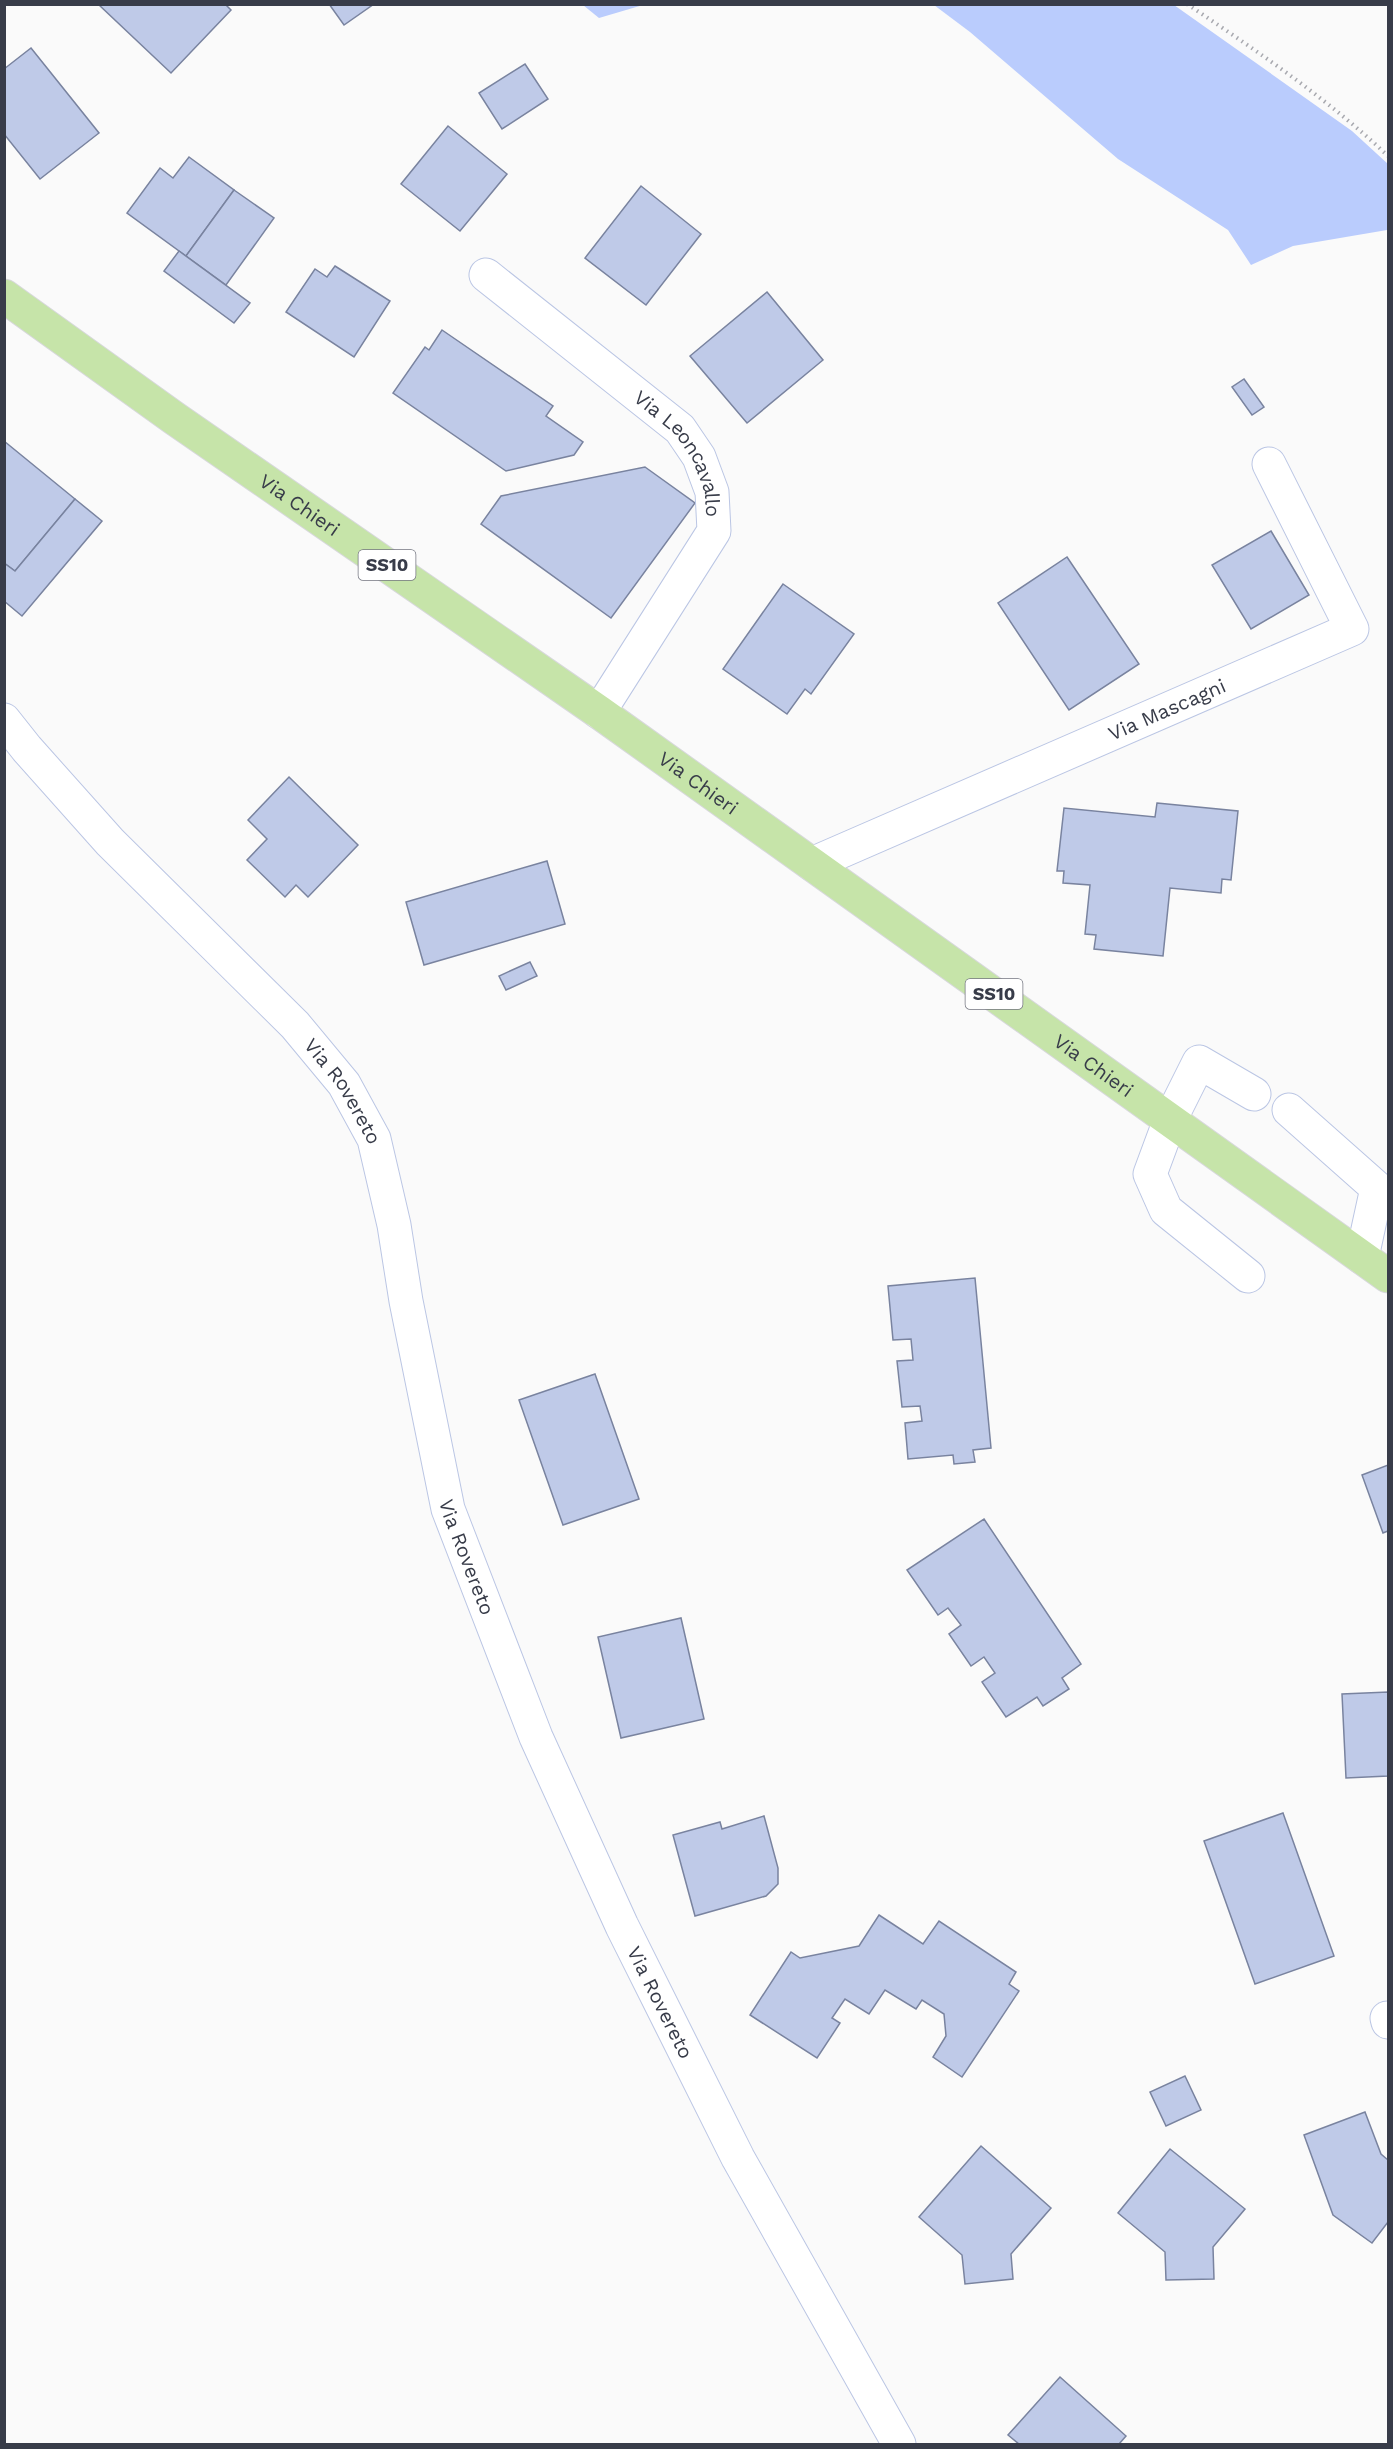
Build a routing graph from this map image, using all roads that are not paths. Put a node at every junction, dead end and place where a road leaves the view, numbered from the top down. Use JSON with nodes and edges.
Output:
{"nodes":[{"id":1,"x":486,"y":275,"type":"dead end"},
{"id":2,"x":4,"y":296,"type":"edge"},
{"id":3,"x":1269,"y":464,"type":"dead end"},
{"id":4,"x":599,"y":712,"type":"junction"},
{"id":5,"x":4,"y":720,"type":"edge"},
{"id":6,"x":16,"y":754,"type":"edge"},
{"id":7,"x":812,"y":864,"type":"junction"},
{"id":8,"x":1254,"y":1094,"type":"dead end"},
{"id":9,"x":1290,"y":1110,"type":"dead end"},
{"id":10,"x":1170,"y":1120,"type":"junction"},
{"id":11,"x":1362,"y":1257,"type":"junction"},
{"id":12,"x":1248,"y":1276,"type":"dead end"},
{"id":13,"x":1389,"y":1276,"type":"edge"},
{"id":14,"x":899,"y":2445,"type":"edge"}],
"edges":[{"from":1,"to":4,"type":"street","name":"Via Leoncavallo"},
{"from":2,"to":4,"type":"main road","name":"Via Chieri","number":"SS10"},
{"from":3,"to":7,"type":"street","name":"Via Mascagni"},
{"from":4,"to":7,"type":"main road","name":"Via Chieri","number":"SS10"},
{"from":5,"to":6,"type":"street","name":"Via Rovereto"},
{"from":6,"to":14,"type":"street","name":"Via Rovereto"},
{"from":7,"to":10,"type":"main road","name":"Via Chieri","number":"SS10"},
{"from":8,"to":10,"type":"street"},
{"from":9,"to":11,"type":"street"},
{"from":10,"to":11,"type":"main road","name":"Via Chieri","number":"SS10"},
{"from":10,"to":12,"type":"street"},
{"from":11,"to":13,"type":"main road","name":"Via Chieri","number":"SS10"}]}
